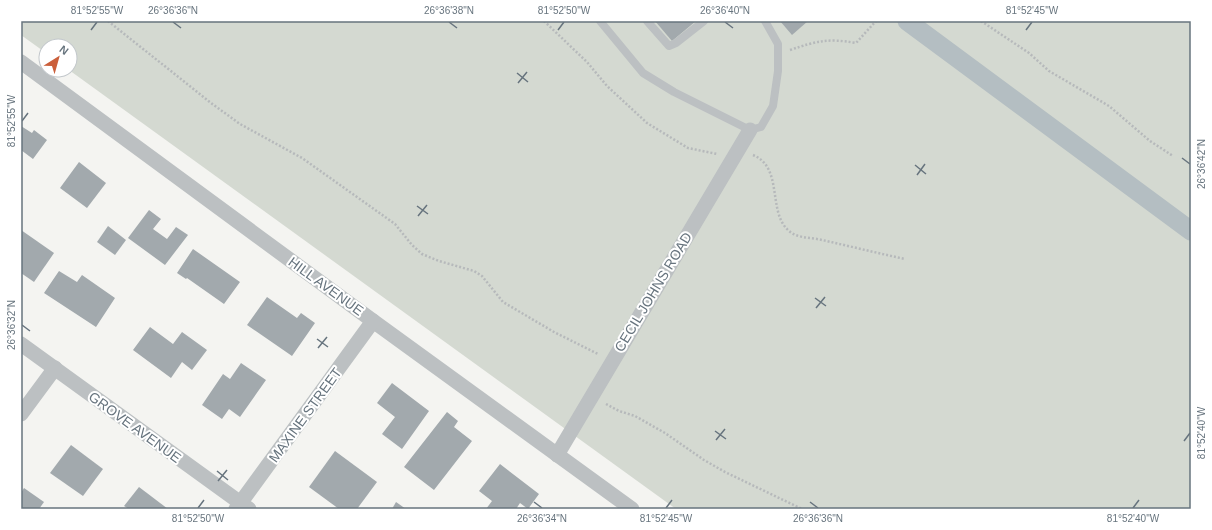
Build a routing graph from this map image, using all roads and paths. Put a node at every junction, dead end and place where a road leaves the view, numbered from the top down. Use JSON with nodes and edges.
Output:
{"nodes":[{"id":1,"x":108,"y":21,"type":"edge"},
{"id":2,"x":600,"y":21,"type":"edge"},
{"id":3,"x":647,"y":21,"type":"edge"},
{"id":4,"x":704,"y":21,"type":"edge"},
{"id":5,"x":765,"y":21,"type":"edge"},
{"id":6,"x":876,"y":21,"type":"edge"},
{"id":7,"x":981,"y":21,"type":"edge"},
{"id":8,"x":778,"y":53,"type":"junction"},
{"id":9,"x":21,"y":62,"type":"edge"},
{"id":10,"x":750,"y":130,"type":"junction"},
{"id":11,"x":1173,"y":156,"type":"dead end"},
{"id":12,"x":373,"y":322,"type":"junction"},
{"id":13,"x":21,"y":344,"type":"edge"},
{"id":14,"x":613,"y":361,"type":"junction"},
{"id":15,"x":54,"y":368,"type":"junction"},
{"id":16,"x":597,"y":391,"type":"junction"},
{"id":17,"x":21,"y":414,"type":"edge"},
{"id":18,"x":557,"y":455,"type":"junction"},
{"id":19,"x":242,"y":507,"type":"edge"},
{"id":20,"x":632,"y":509,"type":"edge"},
{"id":21,"x":802,"y":509,"type":"edge"}],
"edges":[{"from":1,"to":14,"type":"path"},
{"from":2,"to":10,"type":"lane"},
{"from":3,"to":4,"type":"lane"},
{"from":5,"to":8,"type":"lane"},
{"from":6,"to":8,"type":"path"},
{"from":7,"to":11,"type":"path"},
{"from":8,"to":10,"type":"lane"},
{"from":9,"to":12,"type":"street","name":"HILL AVENUE"},
{"from":10,"to":14,"type":"street","name":"CECIL JOHNS ROAD"},
{"from":12,"to":18,"type":"street","name":"HILL AVENUE"},
{"from":12,"to":19,"type":"street","name":"MAXINE STREET"},
{"from":13,"to":15,"type":"street","name":"GROVE AVENUE"},
{"from":14,"to":16,"type":"street","name":"CECIL JOHNS ROAD"},
{"from":15,"to":17,"type":"street"},
{"from":15,"to":19,"type":"street","name":"GROVE AVENUE"},
{"from":16,"to":18,"type":"street","name":"CECIL JOHNS ROAD"},
{"from":16,"to":21,"type":"path"},
{"from":18,"to":20,"type":"street","name":"HILL AVENUE"}]}
